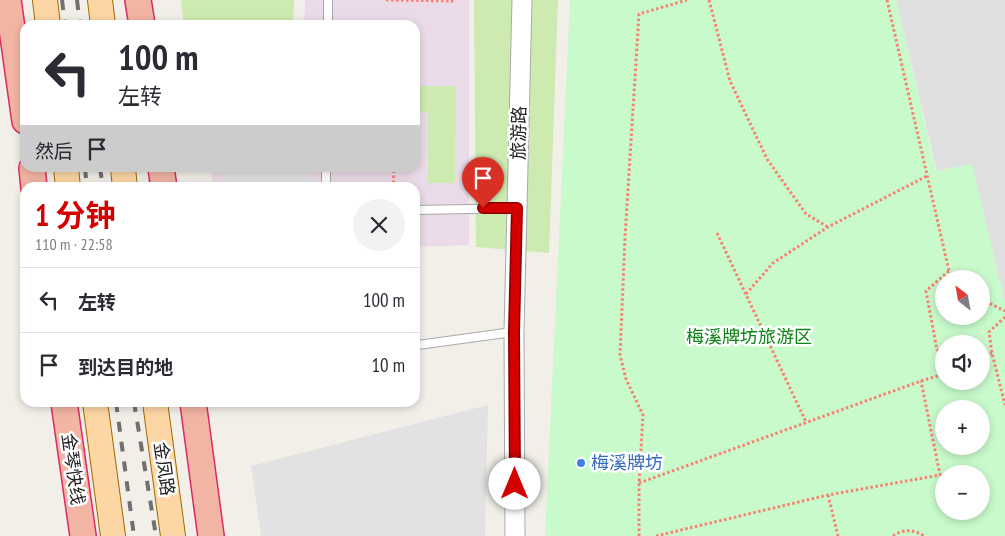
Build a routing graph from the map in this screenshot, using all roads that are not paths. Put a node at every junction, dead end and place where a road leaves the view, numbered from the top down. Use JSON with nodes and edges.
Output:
{"nodes":[{"id":1,"x":8,"y":0,"type":"edge"},
{"id":2,"x":45,"y":0,"type":"edge"},
{"id":3,"x":100,"y":0,"type":"edge"},
{"id":4,"x":138,"y":0,"type":"edge"},
{"id":5,"x":328,"y":0,"type":"edge"},
{"id":6,"x":522,"y":0,"type":"edge"},
{"id":7,"x":47,"y":20,"type":"edge"},
{"id":8,"x":103,"y":20,"type":"edge"},
{"id":9,"x":141,"y":20,"type":"edge"},
{"id":10,"x":328,"y":20,"type":"edge"},
{"id":11,"x":20,"y":85,"type":"edge"},
{"id":12,"x":517,"y":208,"type":"junction"},
{"id":13,"x":420,"y":210,"type":"edge"},
{"id":14,"x":514,"y":332,"type":"junction"},
{"id":15,"x":420,"y":346,"type":"edge"},
{"id":16,"x":65,"y":407,"type":"edge"},
{"id":17,"x":96,"y":407,"type":"edge"},
{"id":18,"x":156,"y":407,"type":"edge"},
{"id":19,"x":194,"y":407,"type":"edge"},
{"id":20,"x":83,"y":536,"type":"edge"},
{"id":21,"x":113,"y":536,"type":"edge"},
{"id":22,"x":173,"y":536,"type":"edge"},
{"id":23,"x":211,"y":536,"type":"edge"},
{"id":24,"x":515,"y":536,"type":"edge"}],
"edges":[{"from":1,"to":11,"type":"highway"},
{"from":2,"to":7,"type":"main road"},
{"from":3,"to":8,"type":"main road"},
{"from":4,"to":9,"type":"highway"},
{"from":5,"to":10,"type":"lane"},
{"from":6,"to":12,"type":"street","name":"旅游路"},
{"from":12,"to":13,"type":"lane"},
{"from":12,"to":14,"type":"street","name":"旅游路"},
{"from":14,"to":15,"type":"lane"},
{"from":14,"to":24,"type":"street","name":"旅游路"},
{"from":16,"to":20,"type":"highway","name":"金琴快线"},
{"from":17,"to":21,"type":"main road"},
{"from":18,"to":22,"type":"main road","name":"金凤路"},
{"from":19,"to":23,"type":"highway"}]}
